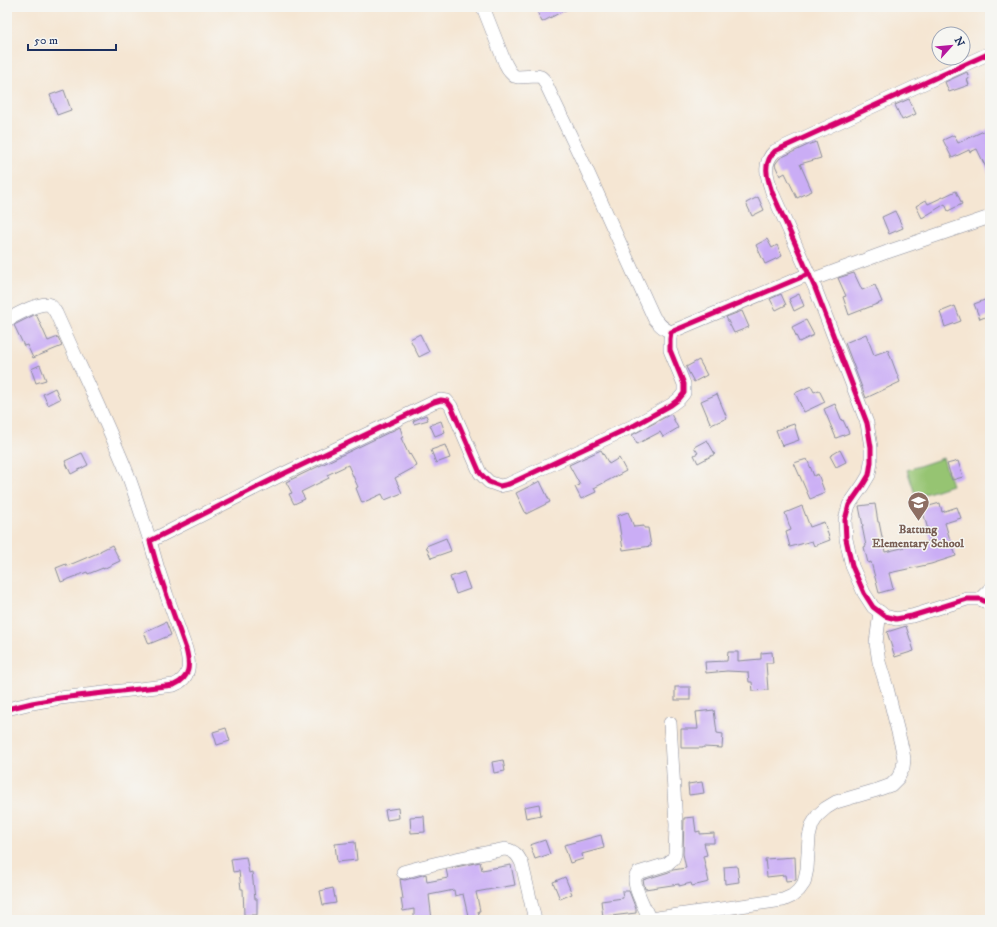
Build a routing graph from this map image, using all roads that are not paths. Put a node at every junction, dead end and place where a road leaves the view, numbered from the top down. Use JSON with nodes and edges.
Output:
{"nodes":[{"id":1,"x":483,"y":7,"type":"edge"},
{"id":2,"x":990,"y":53,"type":"edge"},
{"id":3,"x":990,"y":217,"type":"edge"},
{"id":4,"x":810,"y":277,"type":"junction"},
{"id":5,"x":7,"y":320,"type":"edge"},
{"id":6,"x":671,"y":332,"type":"junction"},
{"id":7,"x":150,"y":541,"type":"junction"},
{"id":8,"x":990,"y":589,"type":"edge"},
{"id":9,"x":985,"y":602,"type":"edge"},
{"id":10,"x":880,"y":612,"type":"junction"},
{"id":11,"x":7,"y":709,"type":"edge"},
{"id":12,"x":670,"y":723,"type":"dead end"},
{"id":13,"x":403,"y":872,"type":"dead end"},
{"id":14,"x":535,"y":920,"type":"edge"},
{"id":15,"x":650,"y":920,"type":"edge"}],
"edges":[{"from":1,"to":6,"type":"street"},
{"from":2,"to":4,"type":"street"},
{"from":3,"to":4,"type":"street"},
{"from":4,"to":6,"type":"street"},
{"from":4,"to":10,"type":"street"},
{"from":5,"to":7,"type":"street"},
{"from":6,"to":7,"type":"street"},
{"from":7,"to":11,"type":"street"},
{"from":8,"to":9,"type":"street"},
{"from":9,"to":10,"type":"street"},
{"from":10,"to":15,"type":"street"},
{"from":12,"to":15,"type":"street"},
{"from":13,"to":14,"type":"street"}]}
